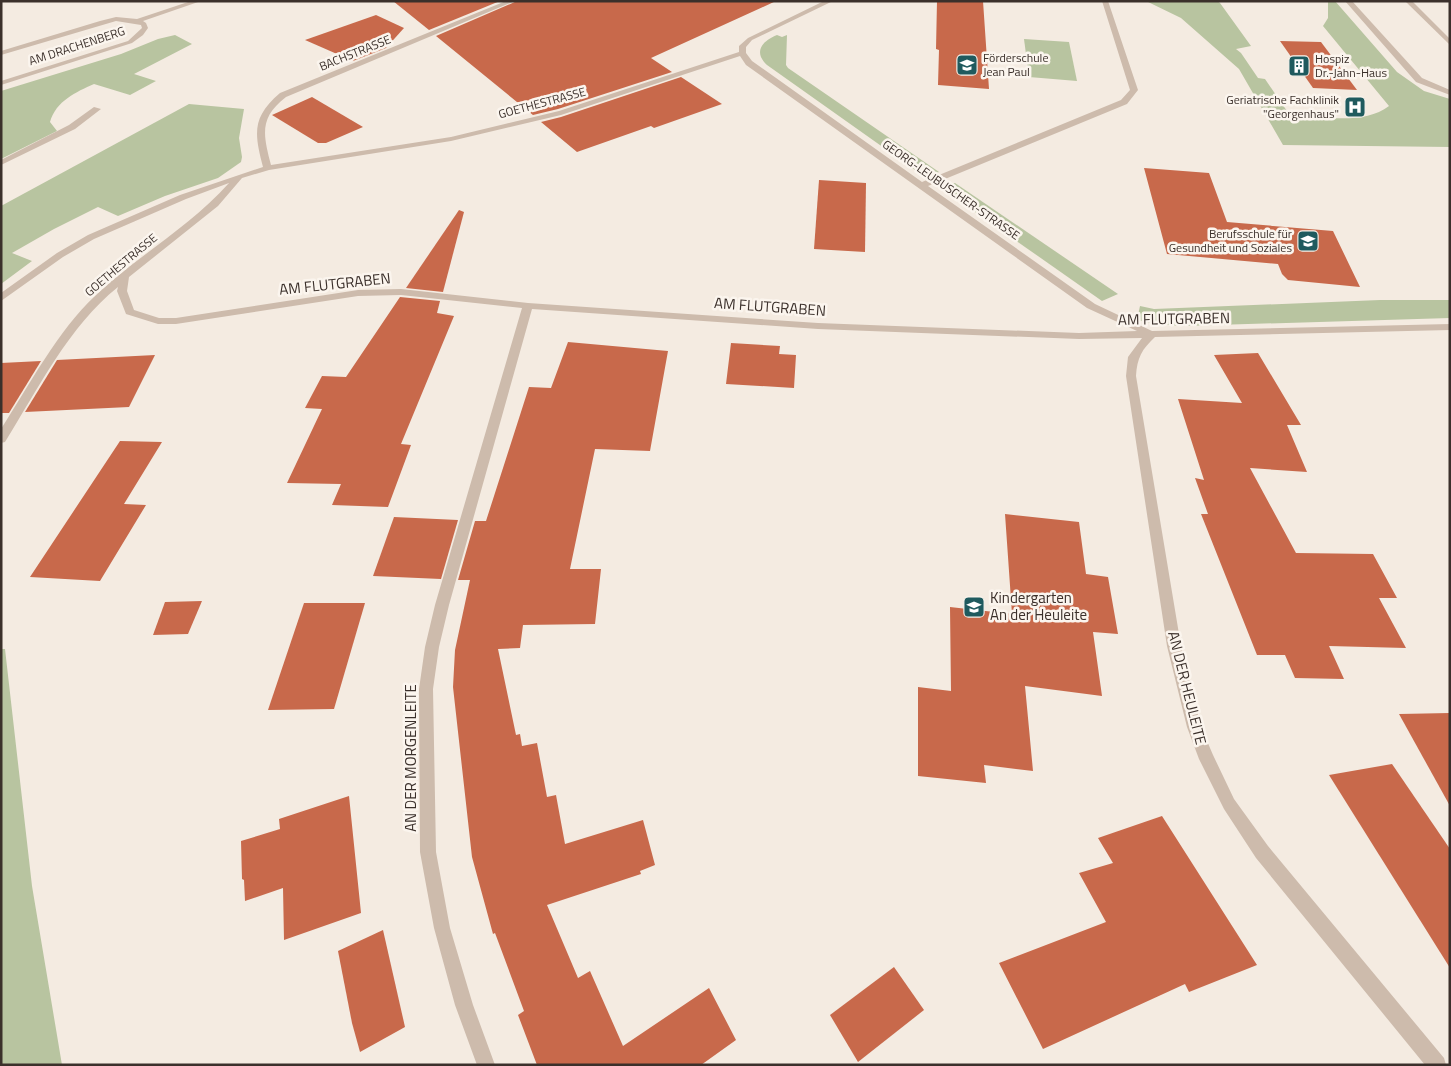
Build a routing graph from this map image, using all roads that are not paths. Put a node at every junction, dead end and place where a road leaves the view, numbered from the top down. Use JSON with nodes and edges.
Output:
{"nodes":[{"id":1,"x":198,"y":1,"type":"edge"},
{"id":2,"x":512,"y":1,"type":"edge"},
{"id":3,"x":830,"y":1,"type":"edge"},
{"id":4,"x":1105,"y":1,"type":"edge"},
{"id":5,"x":1348,"y":1,"type":"edge"},
{"id":6,"x":1408,"y":1,"type":"edge"},
{"id":7,"x":137,"y":21,"type":"junction"},
{"id":8,"x":1450,"y":43,"type":"edge"},
{"id":9,"x":1,"y":53,"type":"edge"},
{"id":10,"x":742,"y":53,"type":"junction"},
{"id":11,"x":1,"y":83,"type":"edge"},
{"id":12,"x":1450,"y":93,"type":"edge"},
{"id":13,"x":97,"y":109,"type":"dead end"},
{"id":14,"x":1,"y":163,"type":"edge"},
{"id":15,"x":268,"y":168,"type":"junction"},
{"id":16,"x":240,"y":176,"type":"junction"},
{"id":17,"x":923,"y":185,"type":"junction"},
{"id":18,"x":124,"y":278,"type":"junction"},
{"id":19,"x":1,"y":298,"type":"edge"},
{"id":20,"x":528,"y":306,"type":"junction"},
{"id":21,"x":1450,"y":327,"type":"edge"},
{"id":22,"x":1153,"y":334,"type":"junction"},
{"id":23,"x":1,"y":439,"type":"edge"},
{"id":24,"x":486,"y":1065,"type":"edge"},
{"id":25,"x":1437,"y":1065,"type":"edge"}],
"edges":[{"from":1,"to":7,"type":"street","name":"AM DRACHENBERG"},
{"from":2,"to":15,"type":"street","name":"BACHSTRASSE"},
{"from":3,"to":10,"type":"street"},
{"from":4,"to":17,"type":"street"},
{"from":5,"to":12,"type":"street"},
{"from":6,"to":8,"type":"street"},
{"from":7,"to":9,"type":"street","name":"AM DRACHENBERG"},
{"from":7,"to":11,"type":"street","name":"AM DRACHENBERG"},
{"from":10,"to":15,"type":"street","name":"GOETHESTRASSE"},
{"from":10,"to":17,"type":"street","name":"GEORG-LEUBUSCHER-STRASSE"},
{"from":13,"to":14,"type":"street"},
{"from":15,"to":16,"type":"street","name":"GOETHESTRASSE"},
{"from":16,"to":18,"type":"street","name":"GOETHESTRASSE"},
{"from":16,"to":19,"type":"street","name":"GOETHESTRASSE"},
{"from":17,"to":22,"type":"street","name":"GEORG-LEUBUSCHER-STRASSE"},
{"from":18,"to":20,"type":"street","name":"AM FLUTGRABEN"},
{"from":18,"to":23,"type":"street","name":"GOETHESTRASSE"},
{"from":20,"to":22,"type":"street","name":"AM FLUTGRABEN"},
{"from":20,"to":24,"type":"street","name":"AN DER MORGENLEITE"},
{"from":21,"to":22,"type":"street","name":"AM FLUTGRABEN"},
{"from":22,"to":25,"type":"street","name":"AN DER HEULEITE"}]}
